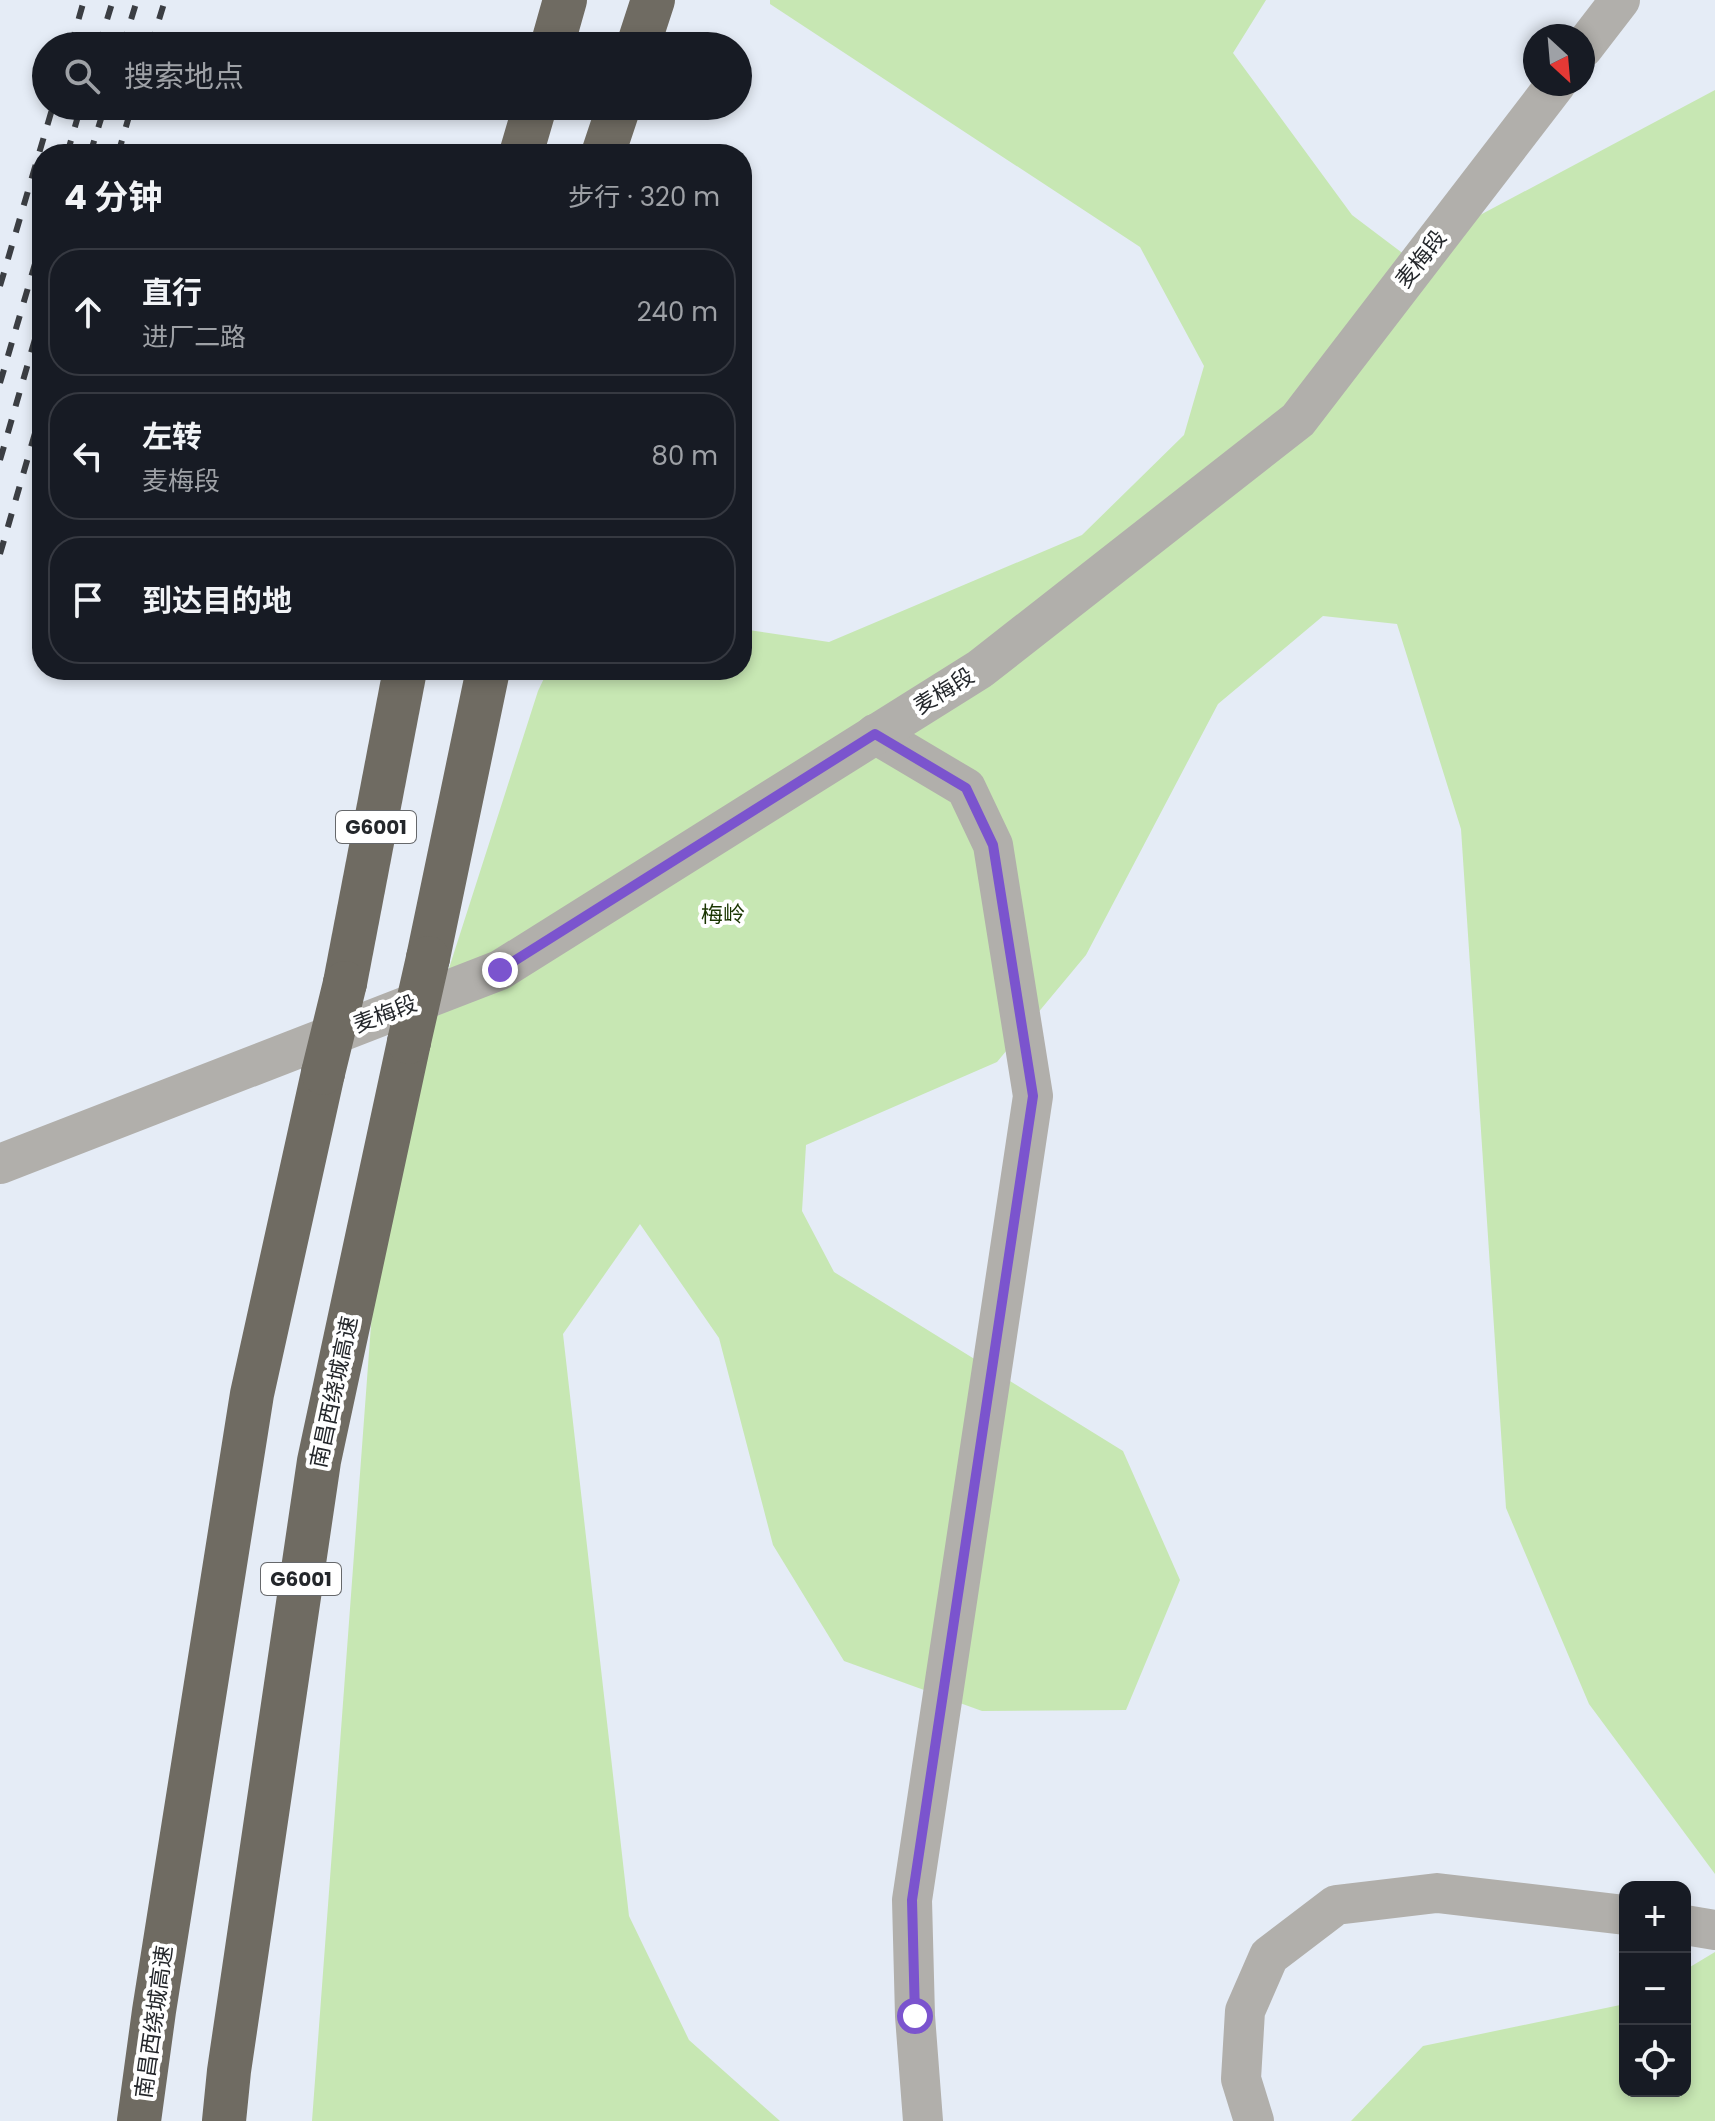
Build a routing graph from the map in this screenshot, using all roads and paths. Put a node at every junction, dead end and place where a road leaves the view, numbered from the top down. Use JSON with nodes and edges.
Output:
{"nodes":[{"id":1,"x":565,"y":0,"type":"edge"},
{"id":2,"x":653,"y":0,"type":"edge"},
{"id":3,"x":1620,"y":0,"type":"edge"},
{"id":4,"x":556,"y":32,"type":"edge"},
{"id":5,"x":643,"y":32,"type":"edge"},
{"id":6,"x":1595,"y":32,"type":"edge"},
{"id":7,"x":1547,"y":96,"type":"edge"},
{"id":8,"x":531,"y":120,"type":"edge"},
{"id":9,"x":614,"y":120,"type":"edge"},
{"id":10,"x":524,"y":144,"type":"edge"},
{"id":11,"x":606,"y":144,"type":"edge"},
{"id":12,"x":403,"y":680,"type":"edge"},
{"id":13,"x":486,"y":680,"type":"edge"},
{"id":14,"x":875,"y":734,"type":"junction"},
{"id":15,"x":0,"y":1164,"type":"edge"},
{"id":16,"x":1619,"y":1914,"type":"edge"},
{"id":17,"x":1691,"y":1926,"type":"edge"},
{"id":18,"x":1715,"y":1930,"type":"edge"},
{"id":19,"x":139,"y":2121,"type":"edge"},
{"id":20,"x":224,"y":2121,"type":"edge"},
{"id":21,"x":923,"y":2121,"type":"edge"},
{"id":22,"x":1254,"y":2121,"type":"edge"}],
"edges":[{"from":1,"to":4,"type":"highway"},
{"from":2,"to":5,"type":"highway"},
{"from":3,"to":6,"type":"street"},
{"from":7,"to":14,"type":"street","name":"麦梅段"},
{"from":8,"to":10,"type":"highway"},
{"from":9,"to":11,"type":"highway"},
{"from":12,"to":19,"type":"highway","name":"南昌西绕城高速","number":"G6001","bridge":true},
{"from":13,"to":20,"type":"highway","name":"南昌西绕城高速","number":"G6001","bridge":true},
{"from":14,"to":15,"type":"street","name":"麦梅段"},
{"from":14,"to":21,"type":"street"},
{"from":16,"to":22,"type":"street"},
{"from":17,"to":18,"type":"street"}]}
